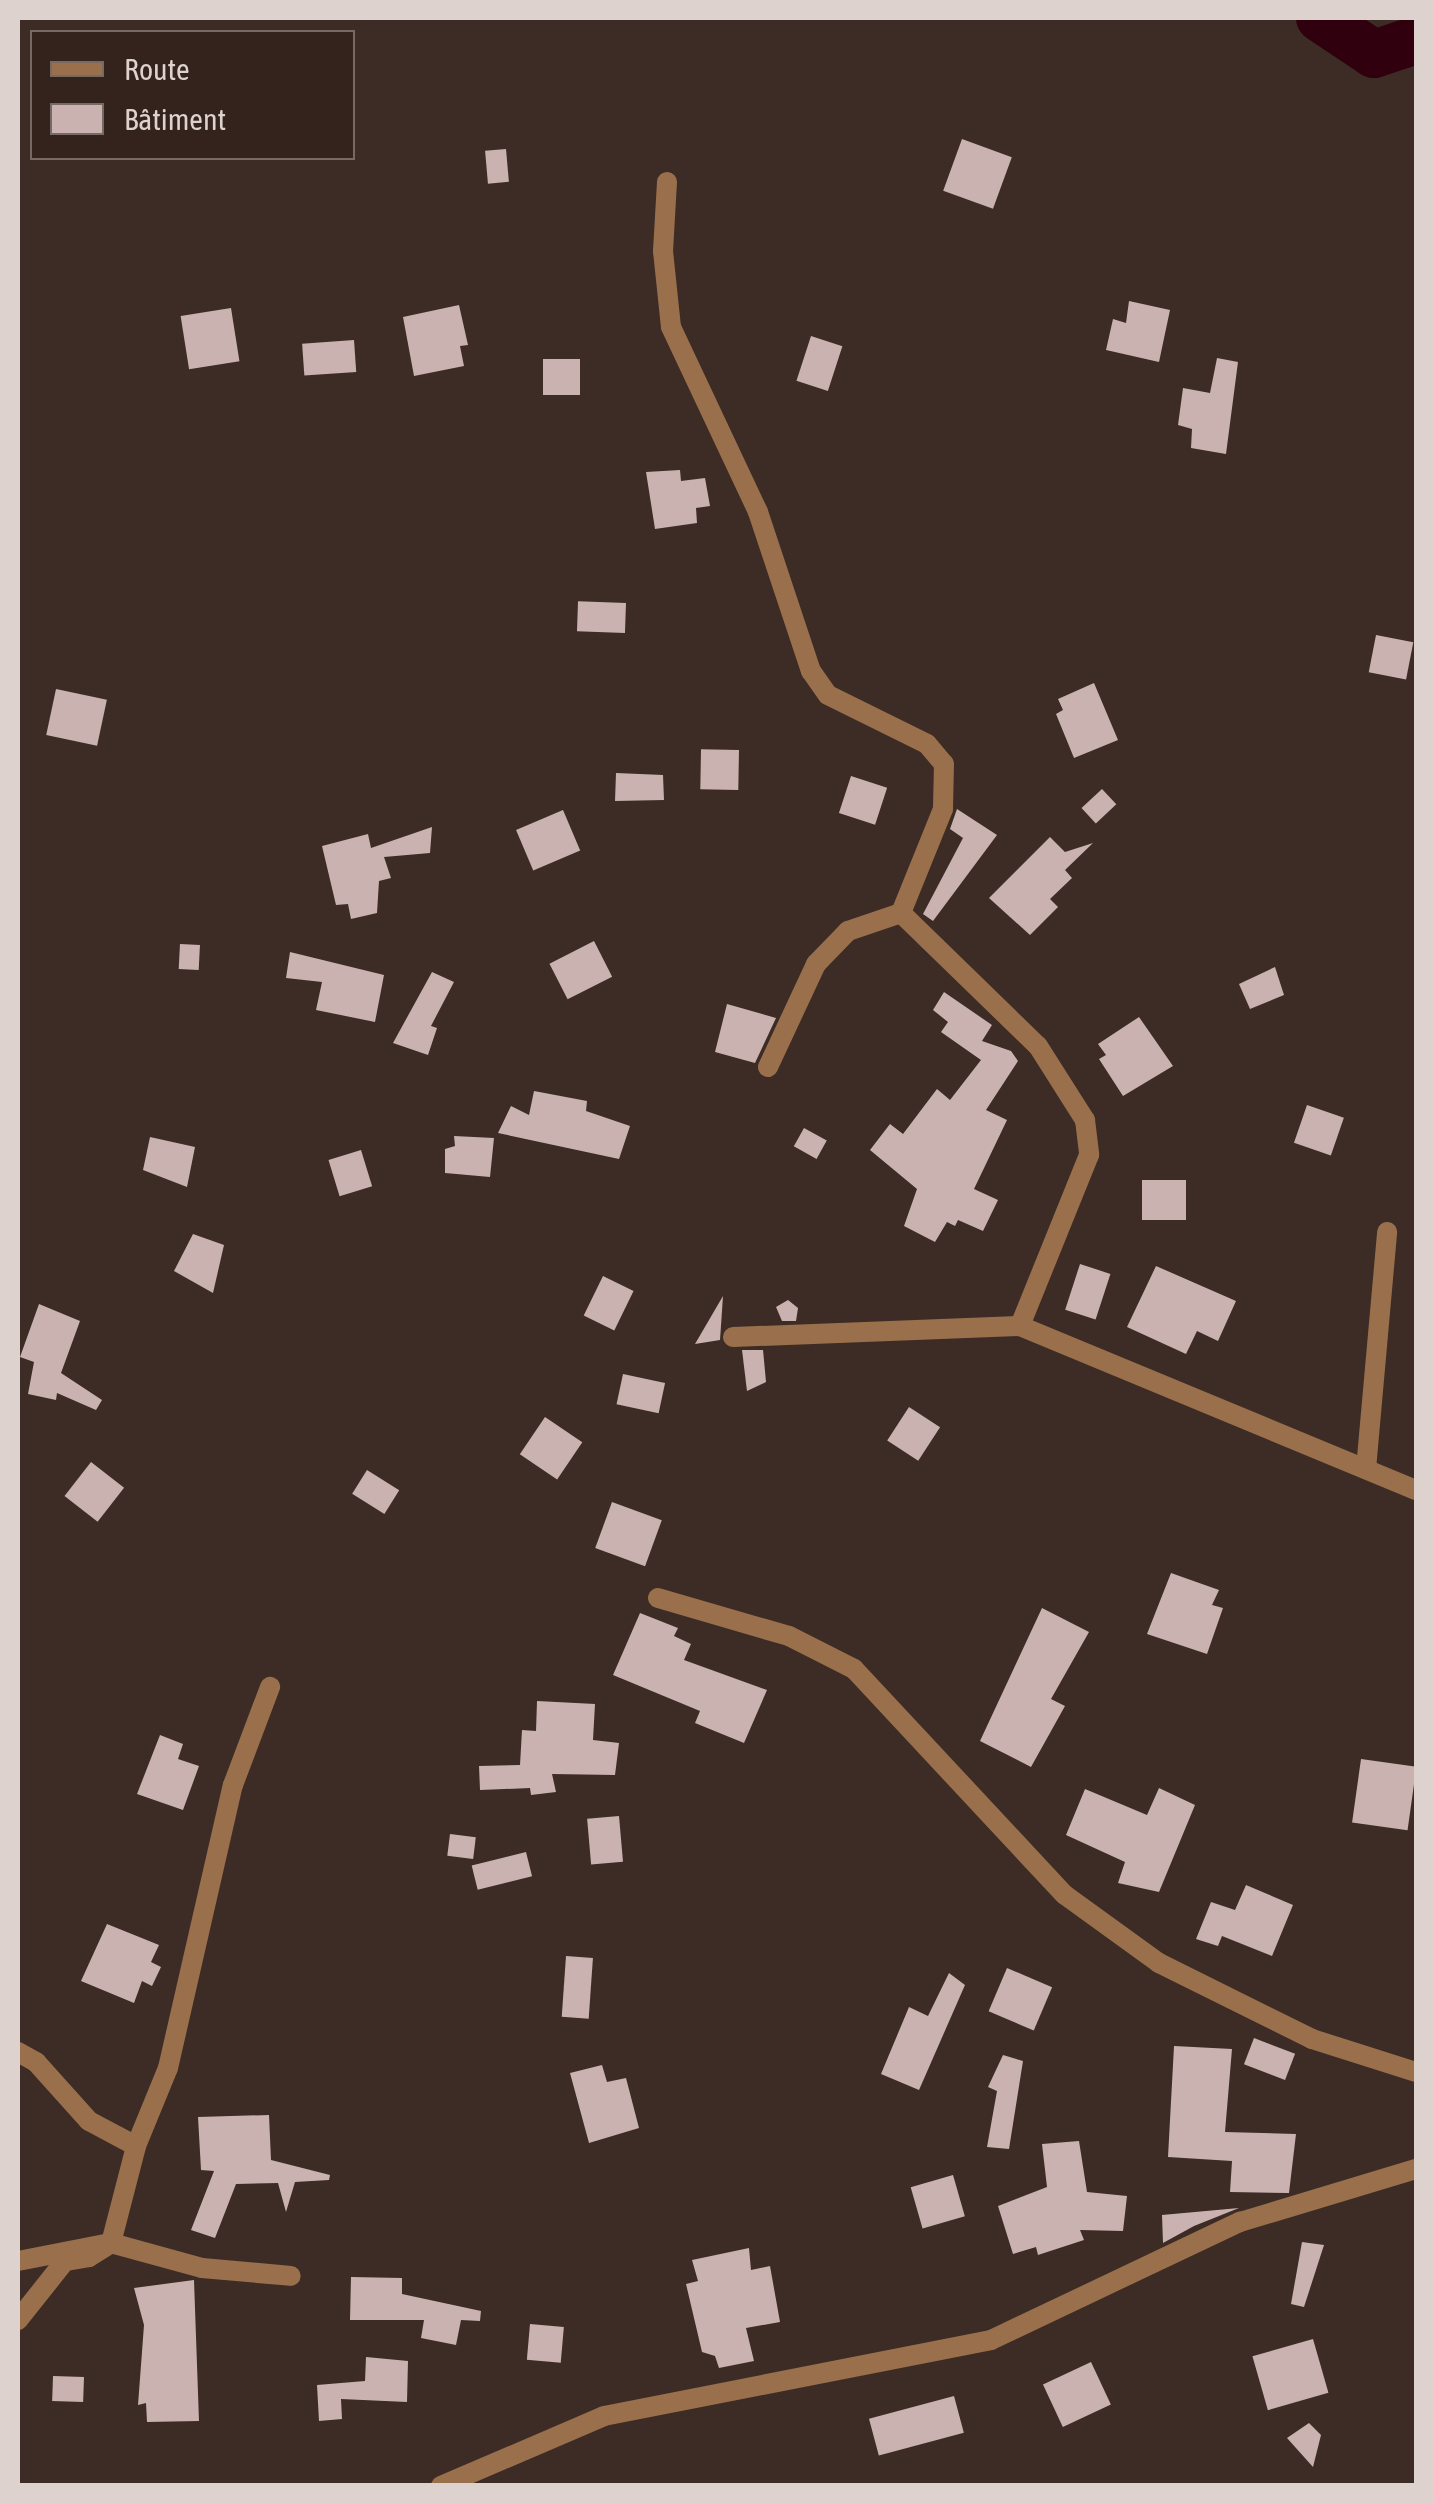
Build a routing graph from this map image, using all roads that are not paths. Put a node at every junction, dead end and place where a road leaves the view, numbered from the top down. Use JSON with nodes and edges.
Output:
{"nodes":[{"id":1,"x":667,"y":182,"type":"dead end"},
{"id":2,"x":901,"y":913,"type":"junction"},
{"id":3,"x":768,"y":1067,"type":"dead end"},
{"id":4,"x":1387,"y":1232,"type":"dead end"},
{"id":5,"x":1020,"y":1326,"type":"junction"},
{"id":6,"x":733,"y":1336,"type":"dead end"},
{"id":7,"x":1366,"y":1469,"type":"junction"},
{"id":8,"x":1416,"y":1490,"type":"edge"},
{"id":9,"x":658,"y":1598,"type":"dead end"},
{"id":10,"x":270,"y":1687,"type":"dead end"},
{"id":11,"x":18,"y":2052,"type":"edge"},
{"id":12,"x":1416,"y":2072,"type":"edge"},
{"id":13,"x":136,"y":2146,"type":"junction"},
{"id":14,"x":1416,"y":2169,"type":"edge"},
{"id":15,"x":111,"y":2242,"type":"junction"},
{"id":16,"x":18,"y":2261,"type":"edge"},
{"id":17,"x":291,"y":2276,"type":"dead end"},
{"id":18,"x":18,"y":2320,"type":"edge"},
{"id":19,"x":441,"y":2486,"type":"edge"}],
"edges":[{"from":1,"to":2,"type":"street"},
{"from":2,"to":3,"type":"street"},
{"from":2,"to":5,"type":"street"},
{"from":4,"to":7,"type":"street"},
{"from":5,"to":6,"type":"street"},
{"from":5,"to":7,"type":"street"},
{"from":7,"to":8,"type":"street"},
{"from":9,"to":12,"type":"street"},
{"from":10,"to":13,"type":"street"},
{"from":11,"to":13,"type":"street"},
{"from":13,"to":15,"type":"street"},
{"from":14,"to":19,"type":"street"},
{"from":15,"to":16,"type":"street"},
{"from":15,"to":17,"type":"street"},
{"from":15,"to":18,"type":"street"}]}
